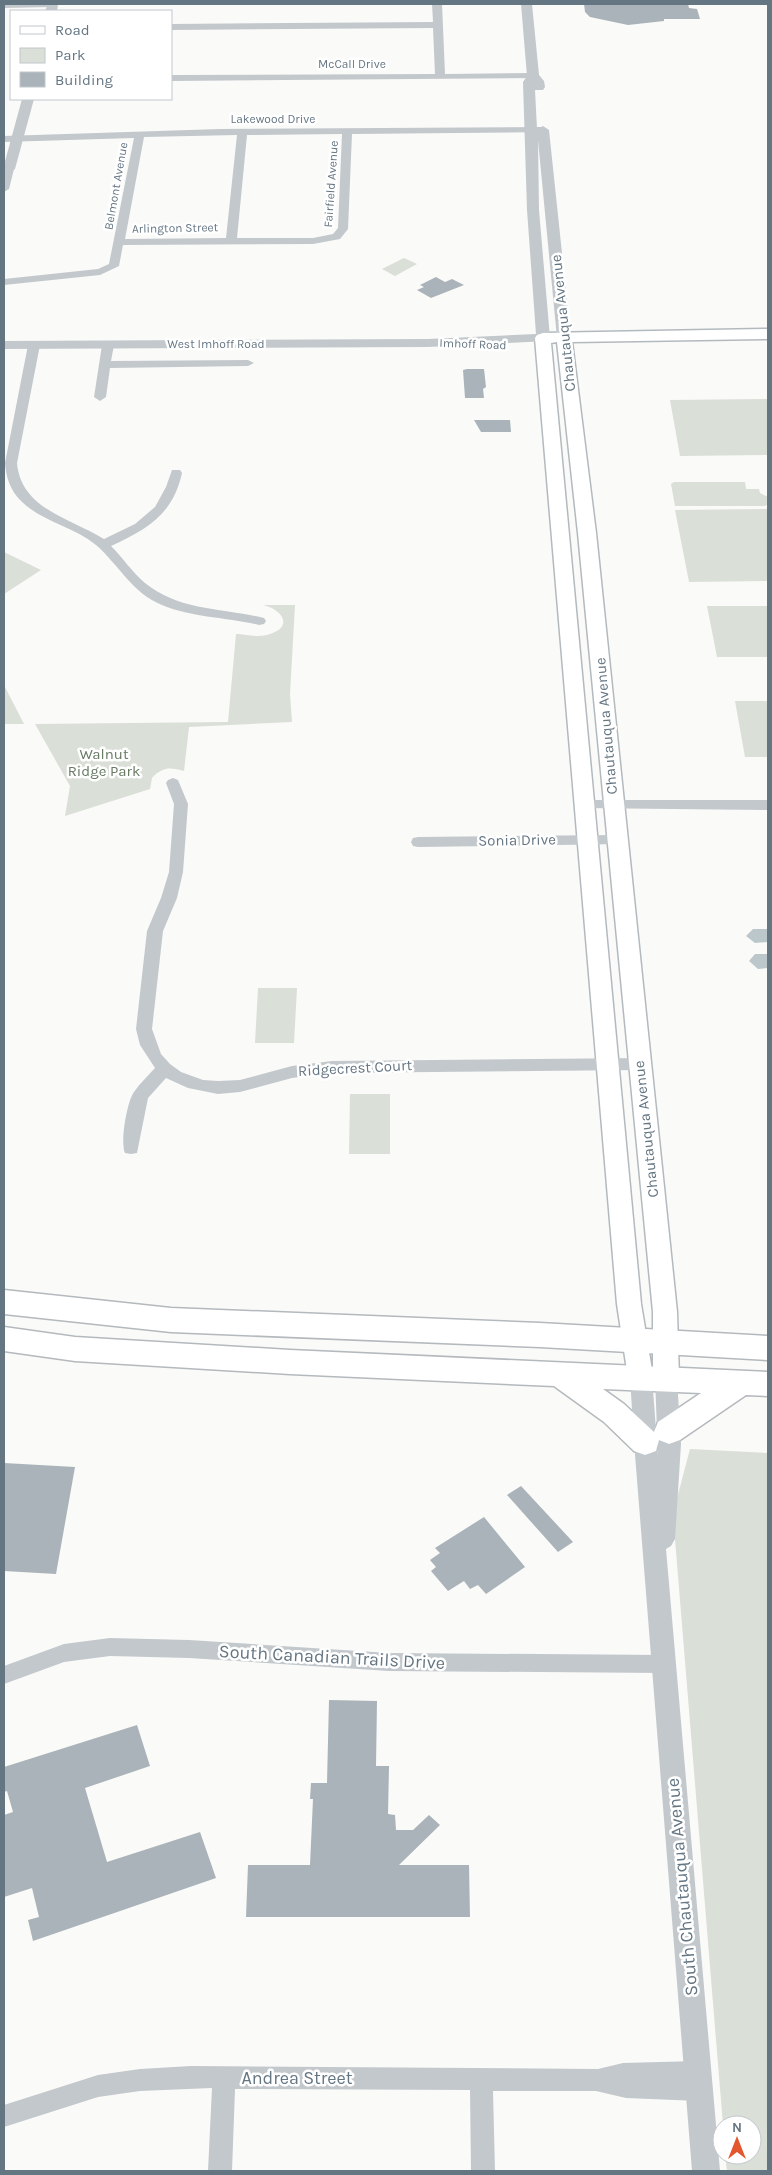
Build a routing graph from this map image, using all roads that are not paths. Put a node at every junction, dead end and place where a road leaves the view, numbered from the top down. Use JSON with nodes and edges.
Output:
{"nodes":[{"id":1,"x":4,"y":4,"type":"edge"},
{"id":2,"x":53,"y":4,"type":"edge"},
{"id":3,"x":437,"y":4,"type":"edge"},
{"id":4,"x":526,"y":4,"type":"edge"},
{"id":5,"x":438,"y":26,"type":"junction"},
{"id":6,"x":172,"y":27,"type":"edge"},
{"id":7,"x":440,"y":76,"type":"junction"},
{"id":8,"x":533,"y":76,"type":"junction"},
{"id":9,"x":172,"y":78,"type":"edge"},
{"id":10,"x":28,"y":100,"type":"edge"},
{"id":11,"x":537,"y":130,"type":"junction"},
{"id":12,"x":347,"y":131,"type":"junction"},
{"id":13,"x":242,"y":132,"type":"junction"},
{"id":14,"x":139,"y":136,"type":"junction"},
{"id":15,"x":10,"y":139,"type":"edge"},
{"id":16,"x":9,"y":169,"type":"joint"},
{"id":17,"x":4,"y":189,"type":"edge"},
{"id":18,"x":336,"y":237,"type":"joint"},
{"id":19,"x":231,"y":241,"type":"junction"},
{"id":20,"x":120,"y":242,"type":"junction"},
{"id":21,"x":4,"y":282,"type":"edge"},
{"id":22,"x":768,"y":334,"type":"edge"},
{"id":23,"x":544,"y":342,"type":"junction"},
{"id":24,"x":564,"y":342,"type":"junction"},
{"id":25,"x":428,"y":343,"type":"joint"},
{"id":26,"x":221,"y":344,"type":"junction"},
{"id":27,"x":4,"y":345,"type":"edge"},
{"id":28,"x":34,"y":345,"type":"junction"},
{"id":29,"x":108,"y":345,"type":"junction"},
{"id":30,"x":768,"y":346,"type":"edge"},
{"id":31,"x":218,"y":364,"type":"junction"},
{"id":32,"x":248,"y":364,"type":"dead end"},
{"id":33,"x":104,"y":365,"type":"junction"},
{"id":34,"x":100,"y":397,"type":"dead end"},
{"id":35,"x":176,"y":473,"type":"dead end"},
{"id":36,"x":102,"y":544,"type":"junction"},
{"id":37,"x":259,"y":621,"type":"dead end"},
{"id":38,"x":172,"y":783,"type":"dead end"},
{"id":39,"x":586,"y":805,"type":"junction"},
{"id":40,"x":613,"y":805,"type":"junction"},
{"id":41,"x":768,"y":806,"type":"edge"},
{"id":42,"x":589,"y":839,"type":"junction"},
{"id":43,"x":617,"y":840,"type":"junction"},
{"id":44,"x":418,"y":842,"type":"dead end"},
{"id":45,"x":609,"y":1064,"type":"junction"},
{"id":46,"x":640,"y":1064,"type":"junction"},
{"id":47,"x":164,"y":1069,"type":"junction"},
{"id":48,"x":132,"y":1148,"type":"dead end"},
{"id":49,"x":4,"y":1302,"type":"edge"},
{"id":50,"x":4,"y":1339,"type":"edge"},
{"id":51,"x":635,"y":1341,"type":"junction"},
{"id":52,"x":666,"y":1342,"type":"junction"},
{"id":53,"x":768,"y":1348,"type":"edge"},
{"id":54,"x":559,"y":1374,"type":"junction"},
{"id":55,"x":653,"y":1378,"type":"junction"},
{"id":56,"x":755,"y":1383,"type":"edge"},
{"id":57,"x":657,"y":1437,"type":"junction"},
{"id":58,"x":664,"y":1664,"type":"junction"},
{"id":59,"x":4,"y":1675,"type":"edge"},
{"id":60,"x":224,"y":2078,"type":"junction"},
{"id":61,"x":480,"y":2078,"type":"junction"},
{"id":62,"x":698,"y":2081,"type":"junction"},
{"id":63,"x":4,"y":2116,"type":"edge"},
{"id":64,"x":220,"y":2171,"type":"edge"},
{"id":65,"x":483,"y":2171,"type":"edge"},
{"id":66,"x":706,"y":2171,"type":"edge"}],
"edges":[{"from":1,"to":2,"type":"street"},
{"from":3,"to":5,"type":"street"},
{"from":4,"to":8,"type":"street","name":"Chautauqua Avenue"},
{"from":5,"to":6,"type":"street"},
{"from":5,"to":7,"type":"street"},
{"from":7,"to":8,"type":"street","name":"McCall Drive"},
{"from":7,"to":9,"type":"street","name":"McCall Drive"},
{"from":8,"to":11,"type":"street","name":"Chautauqua Avenue"},
{"from":10,"to":15,"type":"street"},
{"from":11,"to":12,"type":"street","name":"Lakewood Drive"},
{"from":11,"to":23,"type":"street","name":"Chautauqua Avenue"},
{"from":11,"to":24,"type":"street","name":"Chautauqua Avenue"},
{"from":12,"to":13,"type":"street","name":"Lakewood Drive"},
{"from":12,"to":18,"type":"street","name":"Fairfield Avenue"},
{"from":13,"to":14,"type":"street","name":"Lakewood Drive"},
{"from":13,"to":19,"type":"street"},
{"from":14,"to":15,"type":"street","name":"Lakewood Drive"},
{"from":14,"to":20,"type":"street","name":"Belmont Avenue"},
{"from":15,"to":16,"type":"street"},
{"from":16,"to":17,"type":"street"},
{"from":18,"to":19,"type":"street","name":"Arlington Street"},
{"from":19,"to":20,"type":"street","name":"Arlington Street"},
{"from":20,"to":21,"type":"street","name":"Arlington Street"},
{"from":22,"to":24,"type":"main road","name":"Imhoff Road"},
{"from":23,"to":24,"type":"main road","name":"Imhoff Road"},
{"from":23,"to":25,"type":"street","name":"Imhoff Road"},
{"from":23,"to":39,"type":"main road","name":"Chautauqua Avenue"},
{"from":24,"to":30,"type":"main road","name":"Imhoff Road"},
{"from":24,"to":40,"type":"main road","name":"Chautauqua Avenue"},
{"from":25,"to":26,"type":"street","name":"West Imhoff Road"},
{"from":26,"to":29,"type":"street","name":"West Imhoff Road"},
{"from":26,"to":31,"type":"street"},
{"from":27,"to":28,"type":"street","name":"West Imhoff Road"},
{"from":28,"to":29,"type":"street","name":"West Imhoff Road"},
{"from":28,"to":36,"type":"street"},
{"from":29,"to":33,"type":"street"},
{"from":31,"to":32,"type":"street"},
{"from":31,"to":33,"type":"street"},
{"from":33,"to":34,"type":"street"},
{"from":35,"to":36,"type":"street"},
{"from":36,"to":37,"type":"street"},
{"from":38,"to":47,"type":"street","name":"Ridgecrest Court"},
{"from":39,"to":40,"type":"street"},
{"from":39,"to":42,"type":"main road","name":"Chautauqua Avenue"},
{"from":40,"to":41,"type":"street"},
{"from":40,"to":43,"type":"main road","name":"Chautauqua Avenue"},
{"from":42,"to":43,"type":"street","name":"Sonia Drive"},
{"from":42,"to":44,"type":"street","name":"Sonia Drive"},
{"from":42,"to":45,"type":"main road","name":"Chautauqua Avenue"},
{"from":43,"to":46,"type":"main road","name":"Chautauqua Avenue"},
{"from":45,"to":46,"type":"street","name":"Ridgecrest Court"},
{"from":45,"to":47,"type":"street","name":"Ridgecrest Court"},
{"from":45,"to":51,"type":"main road","name":"Chautauqua Avenue"},
{"from":46,"to":52,"type":"main road","name":"Chautauqua Avenue"},
{"from":47,"to":48,"type":"street"},
{"from":49,"to":51,"type":"highway"},
{"from":50,"to":54,"type":"highway"},
{"from":51,"to":52,"type":"highway"},
{"from":51,"to":55,"type":"main road","name":"Chautauqua Avenue"},
{"from":52,"to":53,"type":"highway"},
{"from":52,"to":55,"type":"main road","name":"Chautauqua Avenue"},
{"from":54,"to":55,"type":"highway"},
{"from":54,"to":57,"type":"highway"},
{"from":55,"to":56,"type":"highway"},
{"from":55,"to":57,"type":"street","name":"South Chautauqua Avenue"},
{"from":56,"to":57,"type":"highway"},
{"from":57,"to":58,"type":"street","name":"South Chautauqua Avenue"},
{"from":58,"to":59,"type":"street","name":"South Canadian Trails Drive"},
{"from":58,"to":62,"type":"street","name":"South Chautauqua Avenue"},
{"from":60,"to":61,"type":"street","name":"Andrea Street"},
{"from":60,"to":63,"type":"street","name":"Andrea Street"},
{"from":60,"to":64,"type":"street"},
{"from":61,"to":62,"type":"street","name":"Andrea Street"},
{"from":61,"to":65,"type":"street"},
{"from":62,"to":66,"type":"street","name":"South Chautauqua Avenue"}]}
